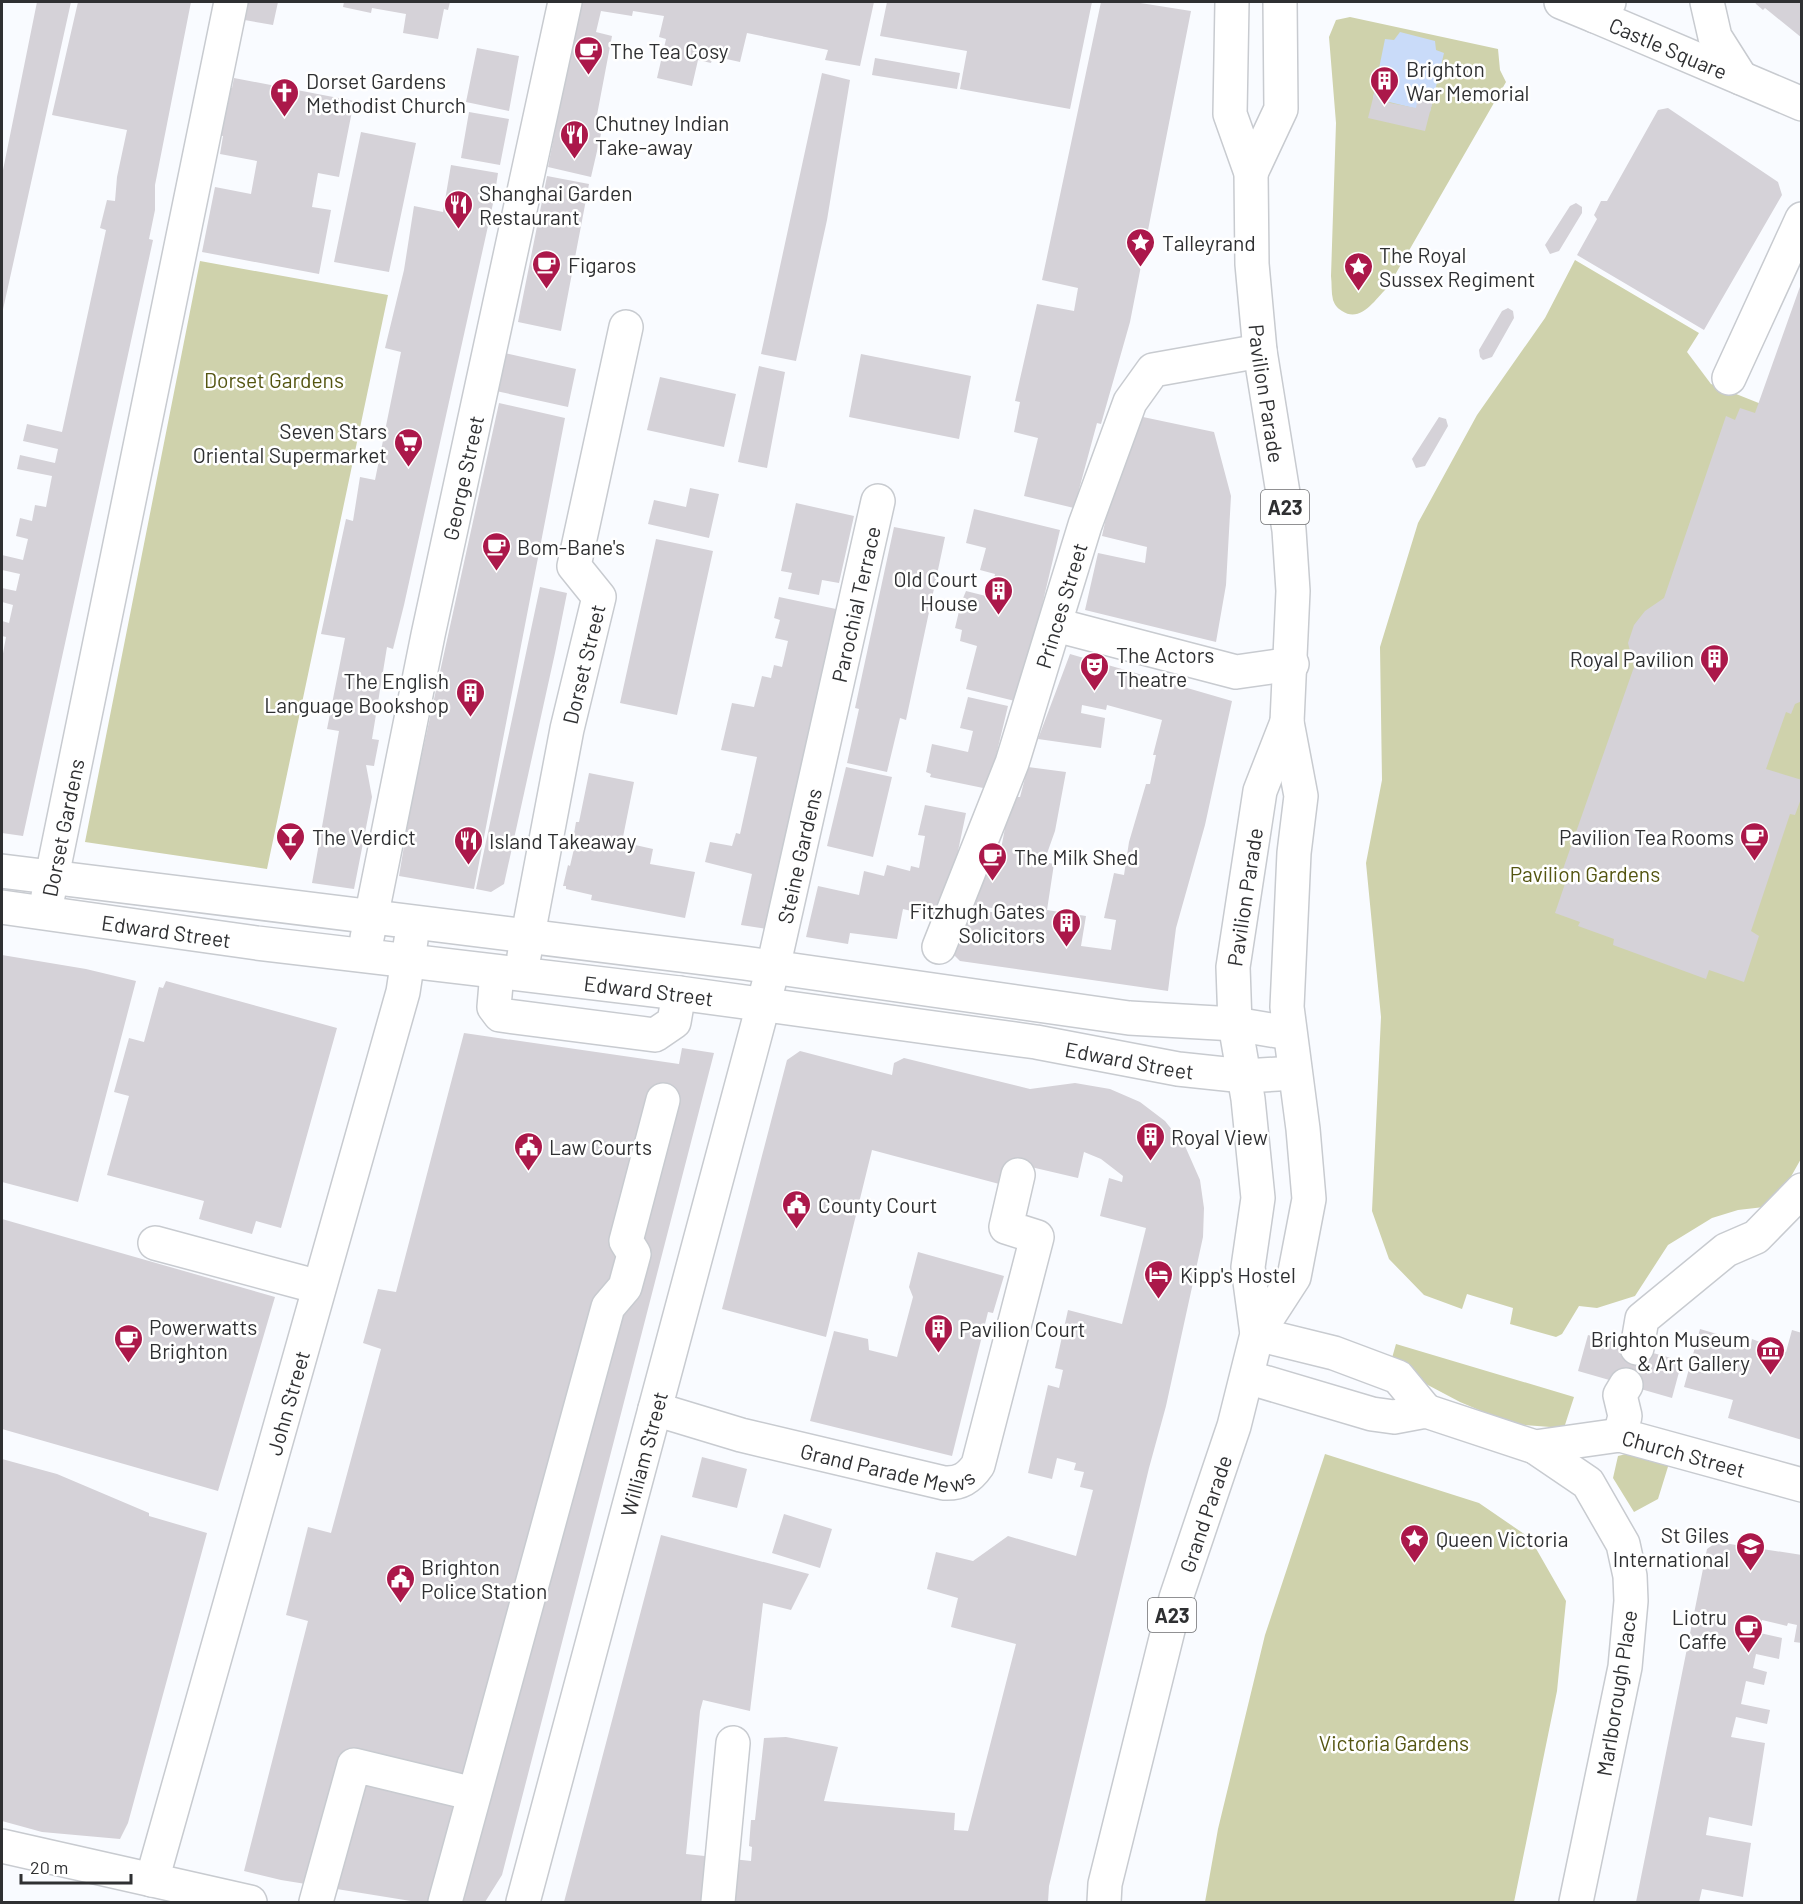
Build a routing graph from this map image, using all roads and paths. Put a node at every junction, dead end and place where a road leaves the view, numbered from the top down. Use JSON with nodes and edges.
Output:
{"nodes":[{"id":1,"x":231,"y":2,"type":"edge"},
{"id":2,"x":565,"y":2,"type":"edge"},
{"id":3,"x":1232,"y":2,"type":"edge"},
{"id":4,"x":1280,"y":2,"type":"edge"},
{"id":5,"x":1561,"y":2,"type":"edge"},
{"id":6,"x":1707,"y":2,"type":"edge"},
{"id":7,"x":1602,"y":9,"type":"edge"},
{"id":8,"x":1741,"y":78,"type":"junction"},
{"id":9,"x":1802,"y":104,"type":"edge"},
{"id":10,"x":1251,"y":173,"type":"junction"},
{"id":11,"x":1802,"y":219,"type":"edge"},
{"id":12,"x":626,"y":327,"type":"dead end"},
{"id":13,"x":1260,"y":351,"type":"junction"},
{"id":14,"x":1729,"y":378,"type":"dead end"},
{"id":15,"x":878,"y":501,"type":"dead end"},
{"id":16,"x":1056,"y":625,"type":"junction"},
{"id":17,"x":1292,"y":664,"type":"junction"},
{"id":18,"x":832,"y":706,"type":"joint"},
{"id":19,"x":1287,"y":722,"type":"junction"},
{"id":20,"x":2,"y":871,"type":"edge"},
{"id":21,"x":52,"y":876,"type":"junction"},
{"id":22,"x":2,"y":907,"type":"edge"},
{"id":23,"x":45,"y":912,"type":"junction"},
{"id":24,"x":371,"y":916,"type":"junction"},
{"id":25,"x":414,"y":921,"type":"junction"},
{"id":26,"x":528,"y":936,"type":"junction"},
{"id":27,"x":939,"y":946,"type":"dead end"},
{"id":28,"x":365,"y":955,"type":"junction"},
{"id":29,"x":408,"y":962,"type":"junction"},
{"id":30,"x":773,"y":968,"type":"junction"},
{"id":31,"x":509,"y":974,"type":"junction"},
{"id":32,"x":679,"y":993,"type":"junction"},
{"id":33,"x":761,"y":1005,"type":"junction"},
{"id":34,"x":1235,"y":1024,"type":"junction"},
{"id":35,"x":1289,"y":1033,"type":"junction"},
{"id":36,"x":1295,"y":1073,"type":"junction"},
{"id":37,"x":1244,"y":1076,"type":"junction"},
{"id":38,"x":663,"y":1100,"type":"dead end"},
{"id":39,"x":1018,"y":1175,"type":"dead end"},
{"id":40,"x":1802,"y":1190,"type":"edge"},
{"id":41,"x":155,"y":1243,"type":"dead end"},
{"id":42,"x":319,"y":1287,"type":"junction"},
{"id":43,"x":1257,"y":1334,"type":"junction"},
{"id":44,"x":1637,"y":1348,"type":"dead end"},
{"id":45,"x":1247,"y":1377,"type":"junction"},
{"id":46,"x":1626,"y":1385,"type":"dead end"},
{"id":47,"x":655,"y":1409,"type":"junction"},
{"id":48,"x":1426,"y":1412,"type":"junction"},
{"id":49,"x":1620,"y":1435,"type":"junction"},
{"id":50,"x":1535,"y":1447,"type":"junction"},
{"id":51,"x":1802,"y":1485,"type":"edge"},
{"id":52,"x":732,"y":1743,"type":"dead end"},
{"id":53,"x":474,"y":1794,"type":"junction"},
{"id":54,"x":2,"y":1846,"type":"edge"},
{"id":55,"x":166,"y":1889,"type":"edge"},
{"id":56,"x":250,"y":1902,"type":"edge"},
{"id":57,"x":316,"y":1902,"type":"edge"},
{"id":58,"x":445,"y":1902,"type":"edge"},
{"id":59,"x":523,"y":1902,"type":"edge"},
{"id":60,"x":718,"y":1902,"type":"edge"},
{"id":61,"x":1104,"y":1902,"type":"edge"},
{"id":62,"x":1576,"y":1902,"type":"edge"}],
"edges":[{"from":1,"to":21,"type":"main road","name":"Dorset Gardens"},
{"from":2,"to":24,"type":"main road","name":"George Street"},
{"from":3,"to":10,"type":"main road","name":"Pavilion Parade","number":"A23"},
{"from":4,"to":10,"type":"main road","name":"Pavilion Parade","number":"A23"},
{"from":5,"to":7,"type":"main road","name":"Castle Square"},
{"from":6,"to":8,"type":"main road","name":"Castle Square"},
{"from":7,"to":8,"type":"main road","name":"Castle Square"},
{"from":8,"to":9,"type":"main road","name":"Castle Square"},
{"from":10,"to":13,"type":"main road","name":"Pavilion Parade","number":"A23"},
{"from":11,"to":14,"type":"main road"},
{"from":12,"to":26,"type":"main road","name":"Dorset Street"},
{"from":13,"to":16,"type":"main road","name":"Princes Street"},
{"from":13,"to":17,"type":"main road","name":"Pavilion Parade","number":"A23"},
{"from":15,"to":18,"type":"main road","name":"Parochial Terrace"},
{"from":16,"to":17,"type":"main road"},
{"from":16,"to":27,"type":"main road","name":"Princes Street"},
{"from":17,"to":19,"type":"main road","name":"Pavilion Parade","number":"A23"},
{"from":18,"to":30,"type":"main road","name":"Steine Gardens"},
{"from":19,"to":34,"type":"main road","name":"Pavilion Parade","number":"A23"},
{"from":19,"to":35,"type":"main road","name":"Pavilion Parade","number":"A23"},
{"from":20,"to":21,"type":"main road","name":"Edward Street"},
{"from":21,"to":23,"type":"main road","name":"Dorset Gardens"},
{"from":21,"to":24,"type":"main road","name":"Edward Street"},
{"from":22,"to":23,"type":"main road","name":"Edward Street"},
{"from":23,"to":28,"type":"main road","name":"Edward Street"},
{"from":24,"to":25,"type":"main road","name":"Edward Street"},
{"from":24,"to":28,"type":"main road","name":"George Street"},
{"from":25,"to":26,"type":"main road","name":"Edward Street"},
{"from":25,"to":29,"type":"main road","name":"John Street"},
{"from":26,"to":30,"type":"main road","name":"Edward Street"},
{"from":26,"to":31,"type":"main road","name":"Dorset Street"},
{"from":28,"to":29,"type":"main road","name":"Edward Street"},
{"from":29,"to":31,"type":"main road","name":"Edward Street"},
{"from":29,"to":42,"type":"main road","name":"John Street"},
{"from":30,"to":33,"type":"main road","name":"Steine Gardens"},
{"from":30,"to":34,"type":"main road","name":"Edward Street"},
{"from":31,"to":32,"type":"main road","name":"Edward Street"},
{"from":31,"to":32,"type":"main road","name":"Dorset Street"},
{"from":32,"to":33,"type":"main road","name":"Edward Street"},
{"from":33,"to":37,"type":"main road","name":"Edward Street"},
{"from":33,"to":47,"type":"main road","name":"William Street"},
{"from":34,"to":35,"type":"main road","name":"Edward Street"},
{"from":34,"to":37,"type":"main road","name":"Pavilion Parade","number":"A23"},
{"from":35,"to":36,"type":"main road","number":"A23"},
{"from":36,"to":37,"type":"main road","name":"Edward Street"},
{"from":36,"to":43,"type":"main road","name":"Grand Parade","number":"A23"},
{"from":37,"to":43,"type":"main road","name":"Grand Parade","number":"A23"},
{"from":38,"to":53,"type":"main road"},
{"from":39,"to":47,"type":"main road","name":"Grand Parade Mews"},
{"from":40,"to":44,"type":"main road"},
{"from":41,"to":42,"type":"main road"},
{"from":42,"to":55,"type":"main road","name":"John Street"},
{"from":43,"to":45,"type":"main road","name":"Grand Parade","number":"A23"},
{"from":43,"to":48,"type":"main road"},
{"from":45,"to":48,"type":"main road","name":"Church Street"},
{"from":45,"to":61,"type":"main road","name":"Grand Parade","number":"A23"},
{"from":46,"to":49,"type":"main road"},
{"from":47,"to":59,"type":"main road","name":"William Street"},
{"from":48,"to":50,"type":"main road","name":"Church Street"},
{"from":49,"to":50,"type":"main road","name":"Church Street"},
{"from":49,"to":51,"type":"main road","name":"Church Street"},
{"from":50,"to":62,"type":"main road","name":"Marlborough Place"},
{"from":52,"to":60,"type":"main road"},
{"from":53,"to":57,"type":"main road"},
{"from":53,"to":58,"type":"main road"},
{"from":54,"to":55,"type":"main road"},
{"from":55,"to":56,"type":"main road"}]}
